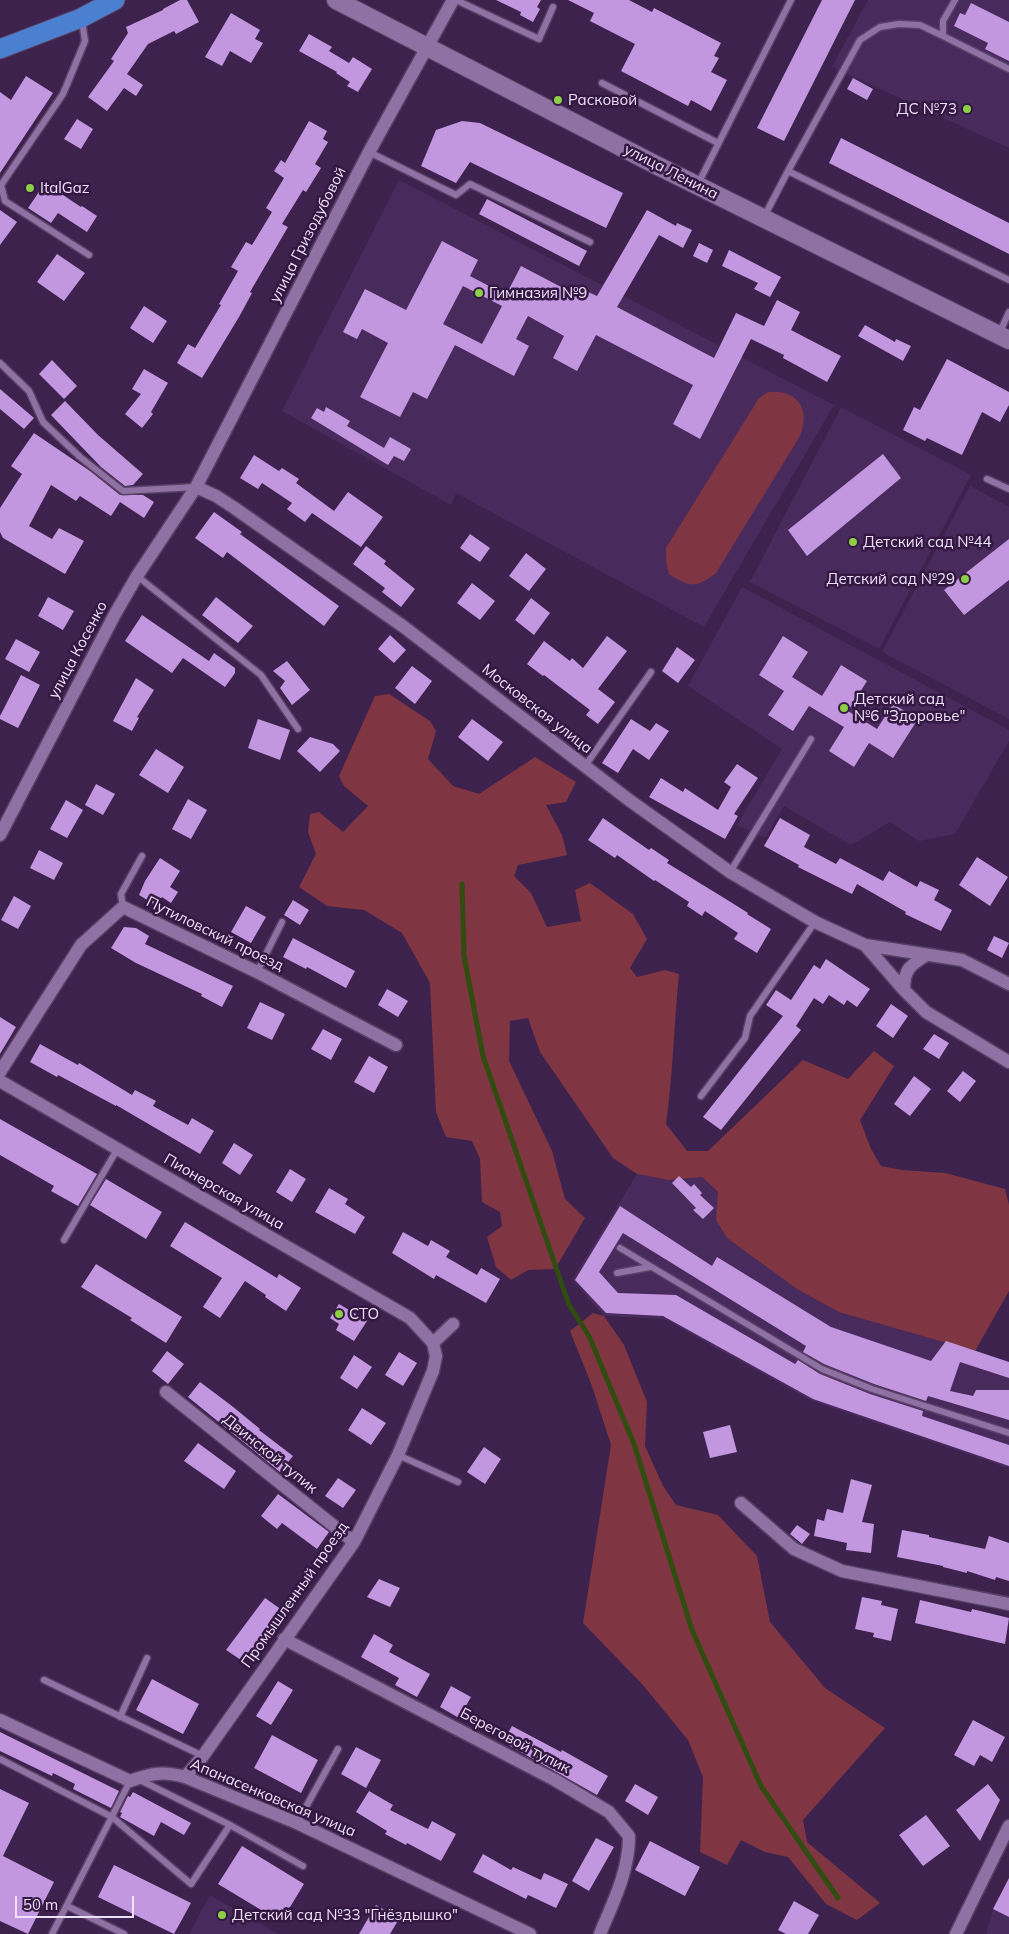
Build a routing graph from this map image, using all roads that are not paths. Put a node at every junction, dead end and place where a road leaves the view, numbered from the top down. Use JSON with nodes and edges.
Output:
{"nodes":[{"id":1,"x":115,"y":0,"type":"edge"},
{"id":2,"x":336,"y":0,"type":"edge"},
{"id":3,"x":454,"y":0,"type":"edge"},
{"id":4,"x":791,"y":0,"type":"edge"},
{"id":5,"x":955,"y":0,"type":"edge"},
{"id":6,"x":553,"y":7,"type":"dead end"},
{"id":7,"x":81,"y":18,"type":"junction"},
{"id":8,"x":943,"y":36,"type":"junction"},
{"id":9,"x":427,"y":46,"type":"junction"},
{"id":10,"x":0,"y":49,"type":"edge"},
{"id":11,"x":1009,"y":69,"type":"edge"},
{"id":12,"x":602,"y":83,"type":"dead end"},
{"id":13,"x":718,"y":143,"type":"junction"},
{"id":14,"x":369,"y":152,"type":"junction"},
{"id":15,"x":788,"y":171,"type":"junction"},
{"id":16,"x":697,"y":185,"type":"junction"},
{"id":17,"x":763,"y":218,"type":"junction"},
{"id":18,"x":590,"y":242,"type":"dead end"},
{"id":19,"x":89,"y":255,"type":"dead end"},
{"id":20,"x":1009,"y":280,"type":"edge"},
{"id":21,"x":1009,"y":312,"type":"edge"},
{"id":22,"x":1004,"y":338,"type":"edge"},
{"id":23,"x":0,"y":363,"type":"edge"},
{"id":24,"x":987,"y":479,"type":"dead end"},
{"id":25,"x":196,"y":487,"type":"junction"},
{"id":26,"x":1009,"y":489,"type":"edge"},
{"id":27,"x":137,"y":576,"type":"junction"},
{"id":28,"x":651,"y":672,"type":"dead end"},
{"id":29,"x":298,"y":729,"type":"dead end"},
{"id":30,"x":811,"y":739,"type":"dead end"},
{"id":31,"x":585,"y":766,"type":"junction"},
{"id":32,"x":0,"y":835,"type":"edge"},
{"id":33,"x":142,"y":856,"type":"dead end"},
{"id":34,"x":730,"y":872,"type":"junction"},
{"id":35,"x":123,"y":907,"type":"junction"},
{"id":36,"x":282,"y":922,"type":"dead end"},
{"id":37,"x":815,"y":922,"type":"junction"},
{"id":38,"x":865,"y":945,"type":"junction"},
{"id":39,"x":925,"y":956,"type":"junction"},
{"id":40,"x":257,"y":972,"type":"junction"},
{"id":41,"x":1009,"y":984,"type":"edge"},
{"id":42,"x":904,"y":990,"type":"junction"},
{"id":43,"x":396,"y":1045,"type":"dead end"},
{"id":44,"x":1009,"y":1062,"type":"edge"},
{"id":45,"x":0,"y":1072,"type":"edge"},
{"id":46,"x":0,"y":1081,"type":"edge"},
{"id":47,"x":701,"y":1096,"type":"dead end"},
{"id":48,"x":118,"y":1148,"type":"junction"},
{"id":49,"x":64,"y":1240,"type":"dead end"},
{"id":50,"x":620,"y":1248,"type":"dead end"},
{"id":51,"x":650,"y":1267,"type":"junction"},
{"id":52,"x":617,"y":1273,"type":"dead end"},
{"id":53,"x":453,"y":1324,"type":"dead end"},
{"id":54,"x":431,"y":1339,"type":"junction"},
{"id":55,"x":166,"y":1392,"type":"dead end"},
{"id":56,"x":1009,"y":1433,"type":"edge"},
{"id":57,"x":398,"y":1455,"type":"junction"},
{"id":58,"x":458,"y":1482,"type":"dead end"},
{"id":59,"x":741,"y":1503,"type":"dead end"},
{"id":60,"x":354,"y":1542,"type":"junction"},
{"id":61,"x":1009,"y":1604,"type":"edge"},
{"id":62,"x":284,"y":1639,"type":"junction"},
{"id":63,"x":147,"y":1658,"type":"dead end"},
{"id":64,"x":44,"y":1680,"type":"dead end"},
{"id":65,"x":120,"y":1717,"type":"junction"},
{"id":66,"x":0,"y":1720,"type":"edge"},
{"id":67,"x":338,"y":1749,"type":"dead end"},
{"id":68,"x":203,"y":1756,"type":"junction"},
{"id":69,"x":0,"y":1759,"type":"edge"},
{"id":70,"x":185,"y":1777,"type":"junction"},
{"id":71,"x":134,"y":1779,"type":"junction"},
{"id":72,"x":112,"y":1817,"type":"junction"},
{"id":73,"x":296,"y":1823,"type":"junction"},
{"id":74,"x":230,"y":1825,"type":"junction"},
{"id":75,"x":1009,"y":1826,"type":"edge"},
{"id":76,"x":303,"y":1866,"type":"dead end"},
{"id":77,"x":67,"y":1906,"type":"junction"},
{"id":78,"x":52,"y":1934,"type":"edge"},
{"id":79,"x":124,"y":1934,"type":"edge"},
{"id":80,"x":530,"y":1934,"type":"edge"},
{"id":81,"x":600,"y":1934,"type":"edge"},
{"id":82,"x":956,"y":1934,"type":"edge"}],
"edges":[{"from":1,"to":7,"type":"main road"},
{"from":2,"to":9,"type":"main road","name":"улица Ленина"},
{"from":3,"to":6,"type":"lane"},
{"from":3,"to":9,"type":"street","name":"улица Гризодубовой"},
{"from":4,"to":13,"type":"lane"},
{"from":5,"to":8,"type":"lane"},
{"from":7,"to":10,"type":"main road"},
{"from":7,"to":19,"type":"lane"},
{"from":8,"to":11,"type":"lane"},
{"from":8,"to":15,"type":"lane"},
{"from":9,"to":14,"type":"street","name":"улица Гризодубовой"},
{"from":9,"to":16,"type":"main road","name":"улица Ленина"},
{"from":12,"to":13,"type":"lane"},
{"from":13,"to":16,"type":"lane"},
{"from":14,"to":18,"type":"lane"},
{"from":14,"to":25,"type":"street","name":"улица Гризодубовой"},
{"from":15,"to":17,"type":"lane"},
{"from":15,"to":20,"type":"lane"},
{"from":16,"to":17,"type":"main road","name":"улица Ленина"},
{"from":17,"to":22,"type":"main road","name":"улица Ленина"},
{"from":21,"to":22,"type":"lane"},
{"from":23,"to":25,"type":"lane"},
{"from":24,"to":26,"type":"lane"},
{"from":25,"to":27,"type":"street","name":"улица Косенко"},
{"from":25,"to":31,"type":"street","name":"Московская улица"},
{"from":27,"to":29,"type":"lane"},
{"from":27,"to":32,"type":"street","name":"улица Косенко"},
{"from":28,"to":31,"type":"lane"},
{"from":30,"to":34,"type":"lane"},
{"from":31,"to":34,"type":"street","name":"Московская улица"},
{"from":33,"to":35,"type":"lane"},
{"from":34,"to":37,"type":"street","name":"Московская улица"},
{"from":35,"to":40,"type":"street","name":"Путиловский проезд"},
{"from":35,"to":45,"type":"street","name":"Путиловский проезд"},
{"from":36,"to":40,"type":"lane"},
{"from":37,"to":38,"type":"street","name":"Московская улица"},
{"from":37,"to":47,"type":"lane"},
{"from":38,"to":39,"type":"street","name":"Московская улица"},
{"from":38,"to":42,"type":"street","name":"Московская улица"},
{"from":39,"to":41,"type":"street","name":"Московская улица"},
{"from":39,"to":42,"type":"street"},
{"from":40,"to":43,"type":"street","name":"Путиловский проезд"},
{"from":42,"to":44,"type":"street","name":"Московская улица"},
{"from":46,"to":48,"type":"street","name":"Пионерская улица"},
{"from":48,"to":49,"type":"lane"},
{"from":48,"to":54,"type":"street","name":"Пионерская улица"},
{"from":50,"to":51,"type":"lane"},
{"from":51,"to":52,"type":"lane"},
{"from":51,"to":56,"type":"lane"},
{"from":53,"to":54,"type":"street"},
{"from":54,"to":57,"type":"street","name":"Промышленный проезд"},
{"from":55,"to":60,"type":"street","name":"Двинской тупик"},
{"from":57,"to":58,"type":"lane"},
{"from":57,"to":60,"type":"street","name":"Промышленный проезд"},
{"from":59,"to":61,"type":"street"},
{"from":60,"to":62,"type":"street","name":"Промышленный проезд"},
{"from":62,"to":68,"type":"street","name":"Промышленный проезд"},
{"from":62,"to":81,"type":"street","name":"Береговой тупик"},
{"from":63,"to":65,"type":"lane"},
{"from":64,"to":65,"type":"lane"},
{"from":65,"to":68,"type":"lane"},
{"from":66,"to":71,"type":"street"},
{"from":67,"to":73,"type":"lane"},
{"from":68,"to":70,"type":"street","name":"Промышленный проезд"},
{"from":69,"to":72,"type":"lane"},
{"from":70,"to":71,"type":"street","name":"Апанасенковская улица"},
{"from":70,"to":73,"type":"street","name":"Апанасенковская улица"},
{"from":71,"to":72,"type":"lane"},
{"from":71,"to":74,"type":"lane"},
{"from":72,"to":74,"type":"lane"},
{"from":72,"to":77,"type":"lane"},
{"from":73,"to":80,"type":"street","name":"Апанасенковская улица"},
{"from":74,"to":76,"type":"lane"},
{"from":75,"to":82,"type":"street"},
{"from":77,"to":78,"type":"lane"},
{"from":77,"to":79,"type":"lane"}]}
